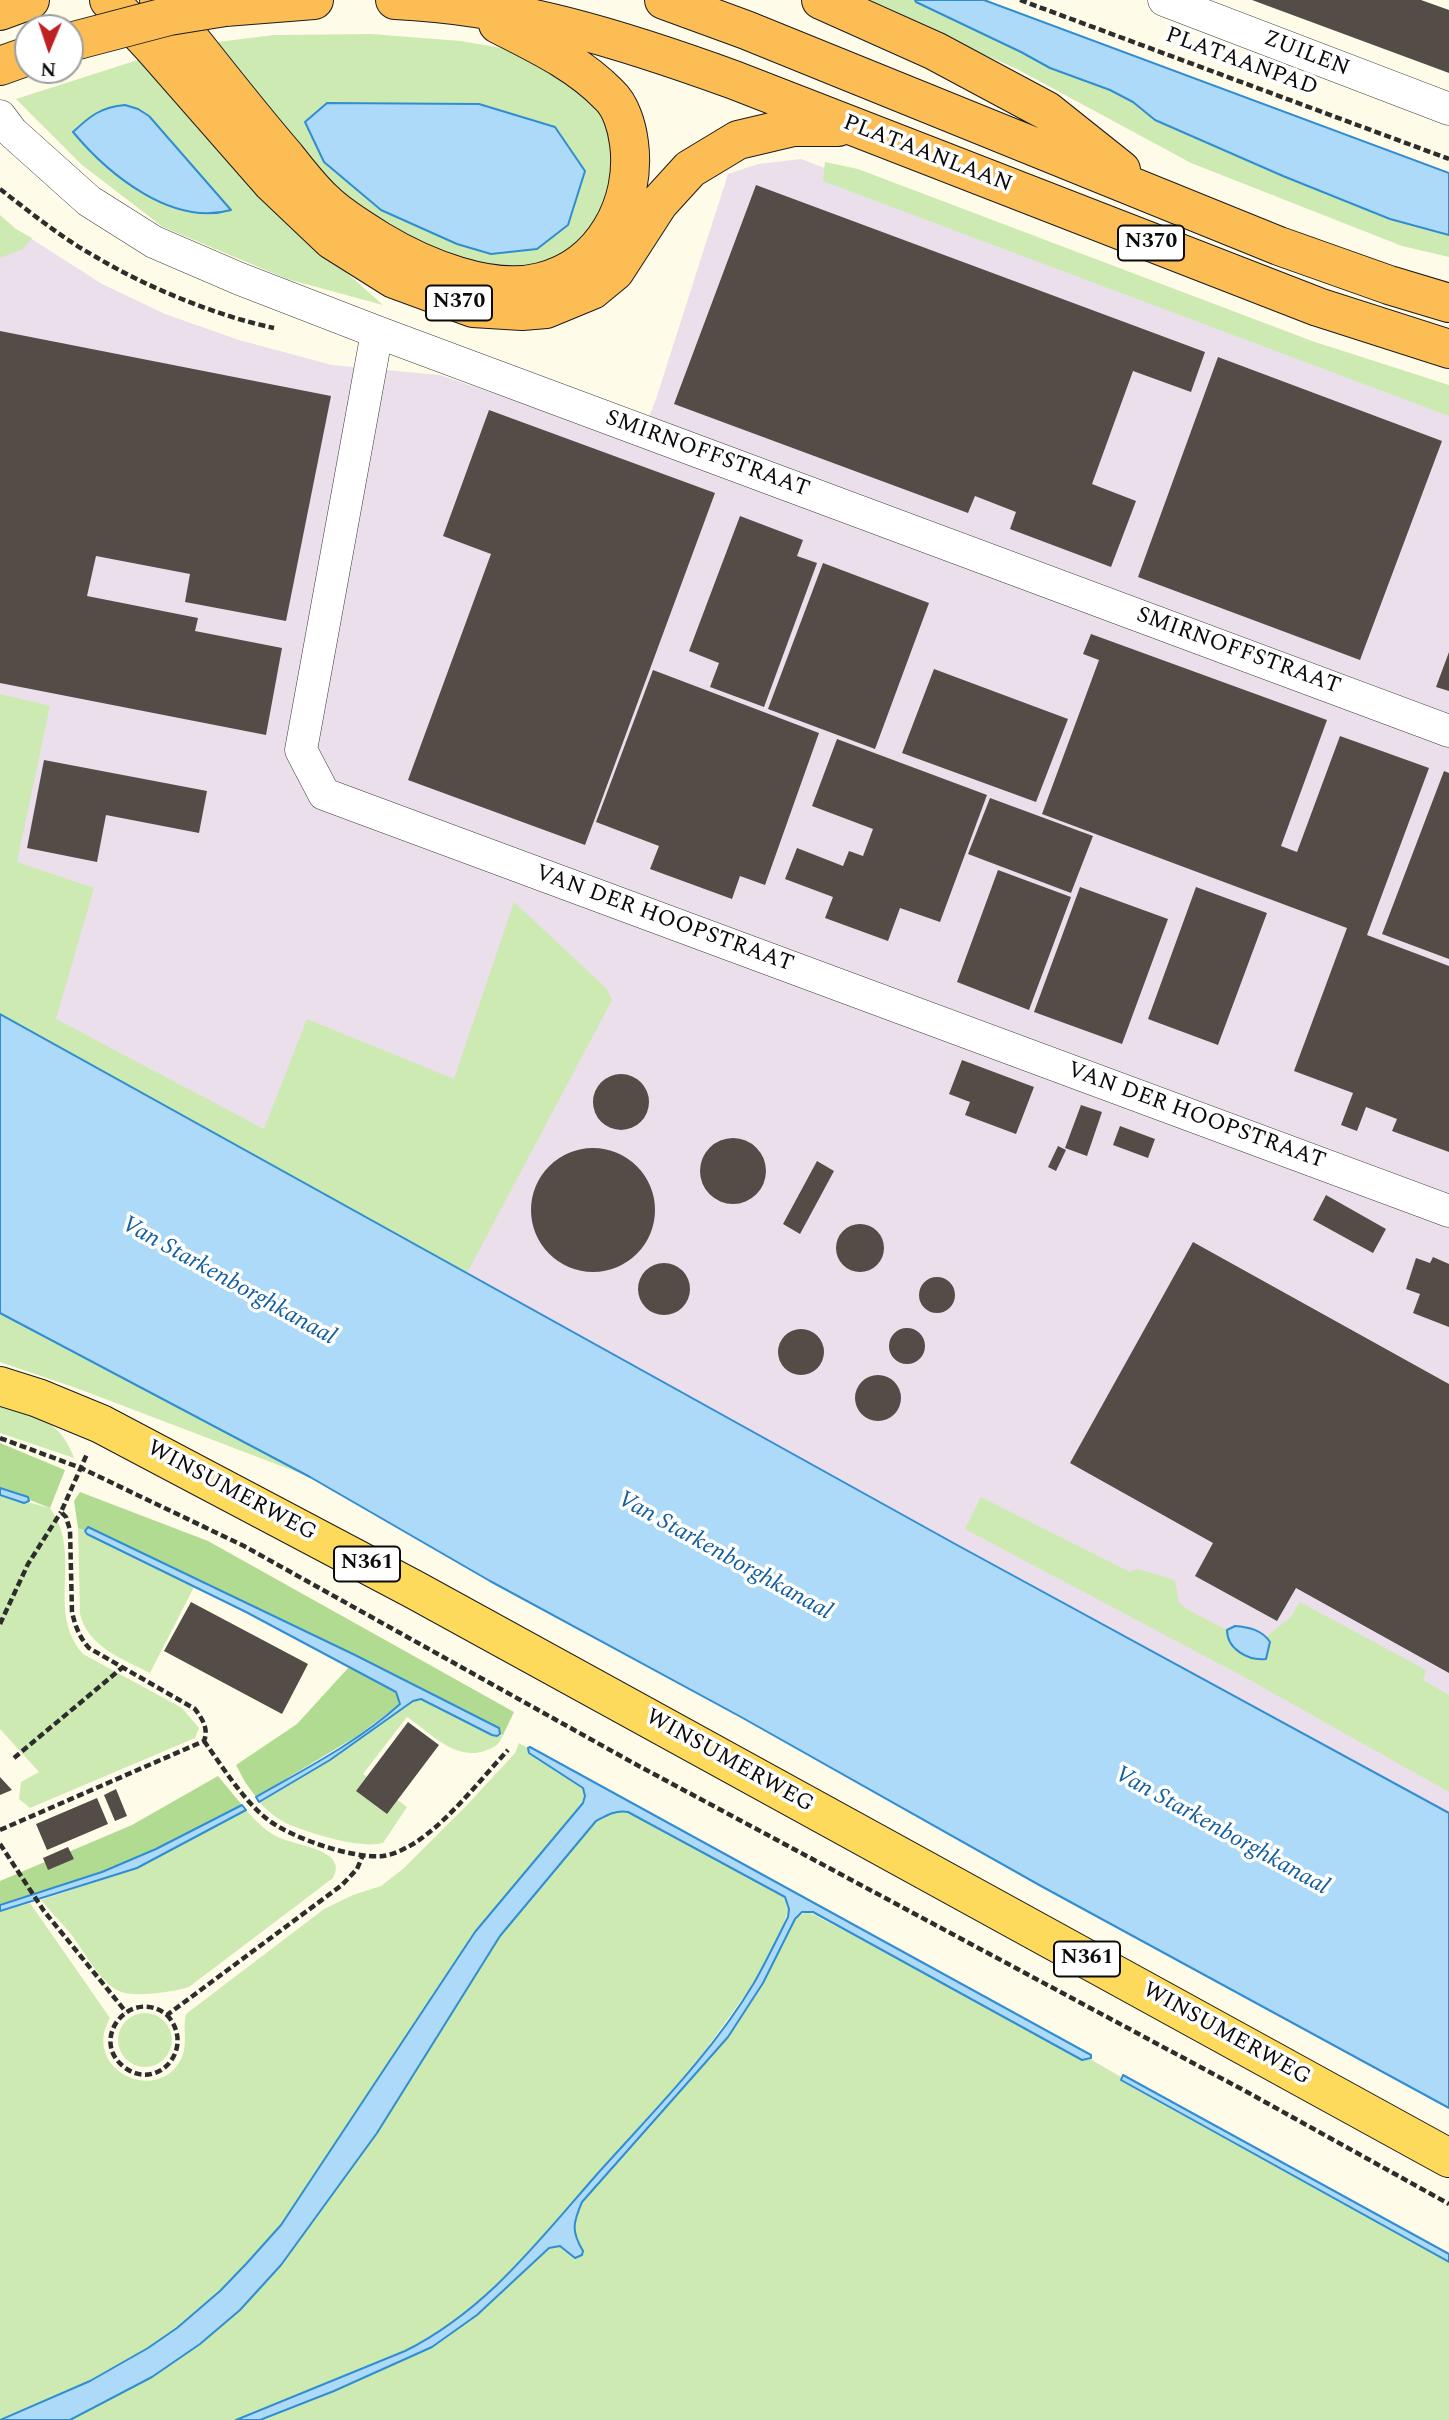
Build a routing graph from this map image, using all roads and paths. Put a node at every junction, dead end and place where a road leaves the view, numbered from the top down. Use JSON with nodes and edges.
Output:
{"nodes":[{"id":1,"x":30,"y":0,"type":"edge"},
{"id":2,"x":109,"y":0,"type":"edge"},
{"id":3,"x":159,"y":0,"type":"edge"},
{"id":4,"x":314,"y":0,"type":"edge"},
{"id":5,"x":395,"y":0,"type":"edge"},
{"id":6,"x":664,"y":0,"type":"edge"},
{"id":7,"x":821,"y":0,"type":"edge"},
{"id":8,"x":1020,"y":0,"type":"edge"},
{"id":9,"x":1164,"y":0,"type":"edge"},
{"id":10,"x":462,"y":6,"type":"junction"},
{"id":11,"x":0,"y":11,"type":"edge"},
{"id":12,"x":84,"y":38,"type":"edge"},
{"id":13,"x":1449,"y":109,"type":"edge"},
{"id":14,"x":0,"y":116,"type":"edge"},
{"id":15,"x":857,"y":127,"type":"junction"},
{"id":16,"x":1449,"y":159,"type":"edge"},
{"id":17,"x":1156,"y":197,"type":"junction"},
{"id":18,"x":1449,"y":303,"type":"edge"},
{"id":19,"x":377,"y":332,"type":"junction"},
{"id":20,"x":1449,"y":349,"type":"edge"},
{"id":21,"x":1449,"y":731,"type":"edge"},
{"id":22,"x":1449,"y":1212,"type":"edge"},
{"id":23,"x":0,"y":1386,"type":"edge"},
{"id":24,"x":101,"y":1424,"type":"junction"},
{"id":25,"x":0,"y":1438,"type":"edge"},
{"id":26,"x":81,"y":1468,"type":"junction"},
{"id":27,"x":61,"y":1512,"type":"junction"},
{"id":28,"x":10,"y":1604,"type":"junction"},
{"id":29,"x":0,"y":1605,"type":"edge"},
{"id":30,"x":0,"y":1624,"type":"edge"},
{"id":31,"x":123,"y":1667,"type":"junction"},
{"id":32,"x":204,"y":1741,"type":"junction"},
{"id":33,"x":508,"y":1750,"type":"dead end"},
{"id":34,"x":15,"y":1758,"type":"dead end"},
{"id":35,"x":0,"y":1830,"type":"edge"},
{"id":36,"x":0,"y":1844,"type":"edge"},
{"id":37,"x":363,"y":1855,"type":"junction"},
{"id":38,"x":126,"y":2012,"type":"junction"},
{"id":39,"x":167,"y":2015,"type":"junction"},
{"id":40,"x":1449,"y":2158,"type":"edge"},
{"id":41,"x":1449,"y":2204,"type":"edge"}],
"edges":[{"from":1,"to":11,"type":"highway"},
{"from":2,"to":15,"type":"highway","number":"N370"},
{"from":3,"to":10,"type":"highway","number":"N370"},
{"from":4,"to":12,"type":"highway","bridge":true},
{"from":5,"to":10,"type":"highway","name":"PLATAANLAAN","number":"N370"},
{"from":6,"to":17,"type":"highway","name":"PLATAANLAAN","number":"N370"},
{"from":7,"to":17,"type":"highway","number":"N370"},
{"from":8,"to":16,"type":"path","name":"PLATAANPAD"},
{"from":9,"to":13,"type":"street","name":"ZUILEN"},
{"from":10,"to":15,"type":"highway","name":"PLATAANLAAN","number":"N370"},
{"from":14,"to":19,"type":"street","name":"SMIRNOFFSTRAAT"},
{"from":15,"to":20,"type":"highway","name":"PLATAANLAAN","number":"N370"},
{"from":17,"to":18,"type":"highway","name":"PLATAANLAAN","number":"N370"},
{"from":19,"to":21,"type":"street","name":"SMIRNOFFSTRAAT"},
{"from":19,"to":22,"type":"street","name":"VAN DER HOOPSTRAAT"},
{"from":23,"to":24,"type":"main road","name":"WINSUMERWEG","number":"N361"},
{"from":24,"to":26,"type":"path"},
{"from":24,"to":40,"type":"main road","name":"WINSUMERWEG","number":"N361"},
{"from":25,"to":26,"type":"path"},
{"from":26,"to":27,"type":"path"},
{"from":26,"to":41,"type":"path"},
{"from":27,"to":28,"type":"path"},
{"from":27,"to":31,"type":"path"},
{"from":28,"to":29,"type":"path"},
{"from":28,"to":30,"type":"path"},
{"from":31,"to":32,"type":"path"},
{"from":31,"to":34,"type":"path"},
{"from":32,"to":35,"type":"path"},
{"from":32,"to":37,"type":"path"},
{"from":33,"to":37,"type":"path"},
{"from":36,"to":38,"type":"path"},
{"from":37,"to":39,"type":"path"},
{"from":38,"to":39,"type":"path"},
{"from":38,"to":39,"type":"path"}]}
